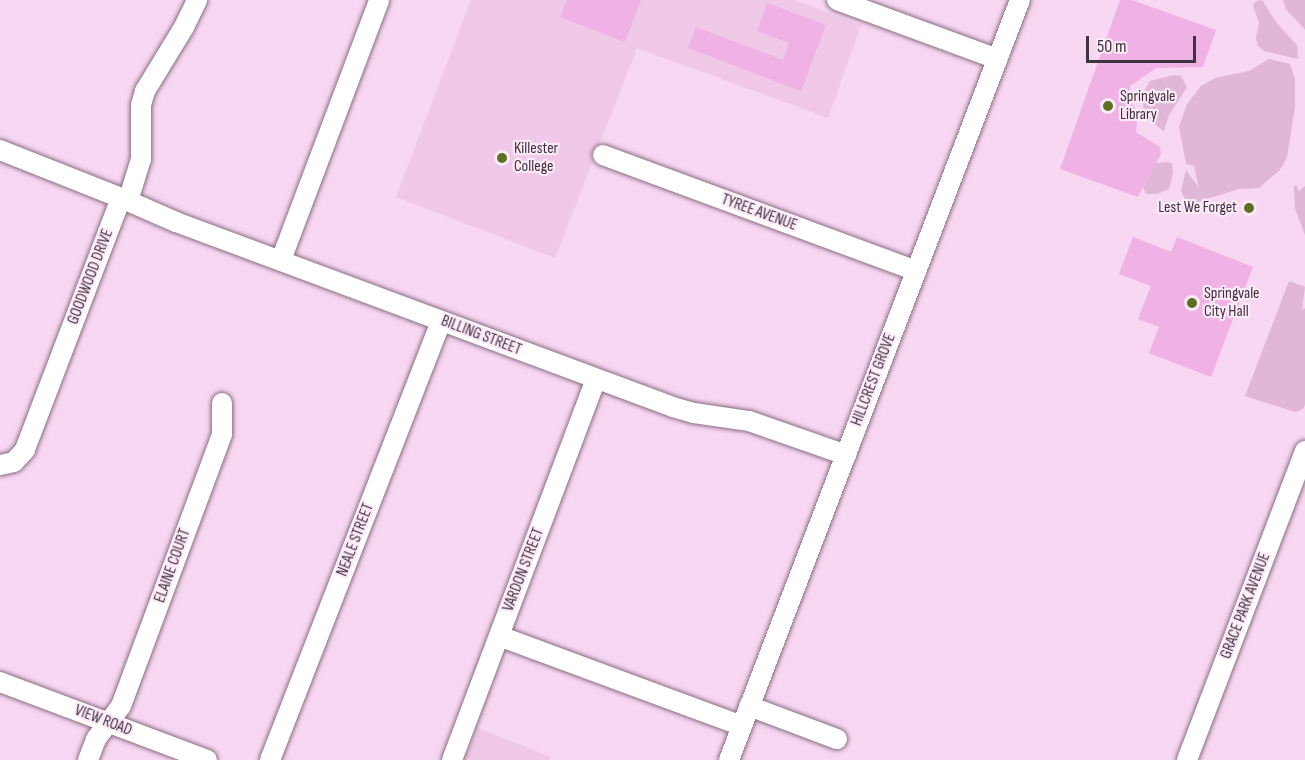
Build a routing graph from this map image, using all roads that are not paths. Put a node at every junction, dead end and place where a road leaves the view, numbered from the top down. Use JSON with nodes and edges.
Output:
{"nodes":[{"id":1,"x":196,"y":0,"type":"edge"},
{"id":2,"x":379,"y":0,"type":"edge"},
{"id":3,"x":837,"y":0,"type":"edge"},
{"id":4,"x":1020,"y":0,"type":"edge"},
{"id":5,"x":997,"y":58,"type":"junction"},
{"id":6,"x":0,"y":150,"type":"edge"},
{"id":7,"x":603,"y":155,"type":"dead end"},
{"id":8,"x":125,"y":199,"type":"junction"},
{"id":9,"x":281,"y":260,"type":"junction"},
{"id":10,"x":916,"y":272,"type":"junction"},
{"id":11,"x":441,"y":321,"type":"junction"},
{"id":12,"x":596,"y":380,"type":"junction"},
{"id":13,"x":222,"y":403,"type":"dead end"},
{"id":14,"x":1305,"y":451,"type":"edge"},
{"id":15,"x":846,"y":455,"type":"junction"},
{"id":16,"x":0,"y":465,"type":"edge"},
{"id":17,"x":499,"y":636,"type":"junction"},
{"id":18,"x":0,"y":682,"type":"edge"},
{"id":19,"x":749,"y":706,"type":"junction"},
{"id":20,"x":107,"y":723,"type":"junction"},
{"id":21,"x":742,"y":726,"type":"junction"},
{"id":22,"x":837,"y":739,"type":"dead end"},
{"id":23,"x":88,"y":760,"type":"edge"},
{"id":24,"x":207,"y":760,"type":"edge"},
{"id":25,"x":270,"y":760,"type":"edge"},
{"id":26,"x":452,"y":760,"type":"edge"},
{"id":27,"x":729,"y":760,"type":"edge"},
{"id":28,"x":1187,"y":760,"type":"edge"}],
"edges":[{"from":1,"to":8,"type":"street","name":"GOODWOOD DRIVE"},
{"from":2,"to":9,"type":"street"},
{"from":3,"to":5,"type":"street"},
{"from":4,"to":5,"type":"street","name":"HILLCREST GROVE"},
{"from":5,"to":10,"type":"street","name":"HILLCREST GROVE"},
{"from":6,"to":8,"type":"street"},
{"from":7,"to":10,"type":"street","name":"TYREE AVENUE"},
{"from":8,"to":9,"type":"street","name":"BILLING STREET"},
{"from":8,"to":16,"type":"street","name":"GOODWOOD DRIVE"},
{"from":9,"to":11,"type":"street","name":"BILLING STREET"},
{"from":10,"to":15,"type":"street","name":"HILLCREST GROVE"},
{"from":11,"to":12,"type":"street","name":"BILLING STREET"},
{"from":11,"to":25,"type":"street","name":"NEALE STREET"},
{"from":12,"to":15,"type":"street","name":"BILLING STREET"},
{"from":12,"to":17,"type":"street","name":"VARDON STREET"},
{"from":13,"to":20,"type":"street","name":"ELAINE COURT"},
{"from":14,"to":28,"type":"street","name":"GRACE PARK AVENUE"},
{"from":15,"to":19,"type":"street","name":"HILLCREST GROVE"},
{"from":17,"to":21,"type":"street"},
{"from":17,"to":26,"type":"street","name":"VARDON STREET"},
{"from":18,"to":20,"type":"street","name":"VIEW ROAD"},
{"from":19,"to":21,"type":"street","name":"HILLCREST GROVE"},
{"from":19,"to":22,"type":"street"},
{"from":20,"to":23,"type":"street","name":"ELAINE COURT"},
{"from":20,"to":24,"type":"street","name":"VIEW ROAD"},
{"from":21,"to":27,"type":"street","name":"HILLCREST GROVE"}]}
